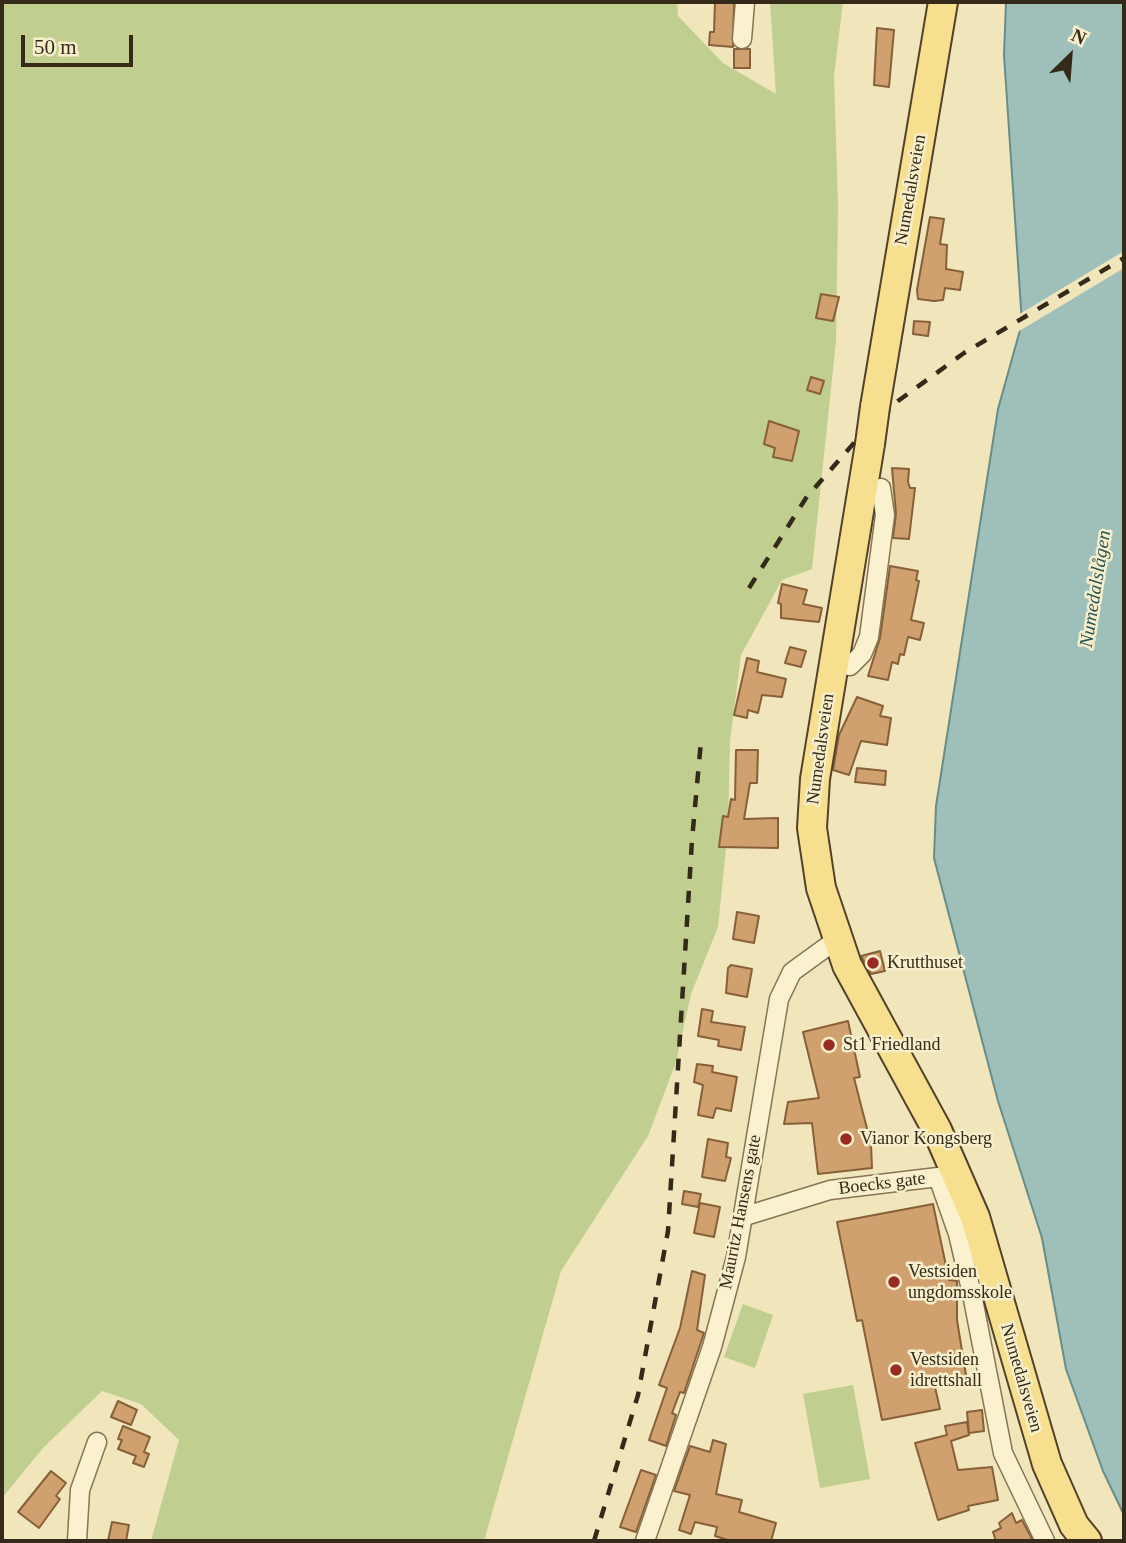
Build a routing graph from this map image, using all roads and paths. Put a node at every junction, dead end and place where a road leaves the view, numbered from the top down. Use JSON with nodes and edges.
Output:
{"nodes":[{"id":1,"x":745,"y":2,"type":"edge"},
{"id":2,"x":943,"y":2,"type":"edge"},
{"id":3,"x":742,"y":39,"type":"dead end"},
{"id":4,"x":881,"y":488,"type":"dead end"},
{"id":5,"x":834,"y":664,"type":"junction"},
{"id":6,"x":836,"y":940,"type":"junction"},
{"id":7,"x":742,"y":1217,"type":"junction"},
{"id":8,"x":97,"y":1442,"type":"dead end"},
{"id":9,"x":1082,"y":1540,"type":"edge"},
{"id":10,"x":77,"y":1541,"type":"edge"},
{"id":11,"x":645,"y":1541,"type":"edge"},
{"id":12,"x":1045,"y":1541,"type":"edge"}],
"edges":[{"from":1,"to":3,"type":"street"},
{"from":2,"to":5,"type":"main road","name":"Numedalsveien","bridge":true},
{"from":4,"to":5,"type":"street"},
{"from":5,"to":6,"type":"main road","name":"Numedalsveien"},
{"from":6,"to":7,"type":"street","name":"Mauritz Hansens gate"},
{"from":6,"to":9,"type":"main road","name":"Numedalsveien"},
{"from":7,"to":11,"type":"street","name":"Mauritz Hansens gate"},
{"from":7,"to":12,"type":"street","name":"Boecks gate"},
{"from":8,"to":10,"type":"street"}]}
